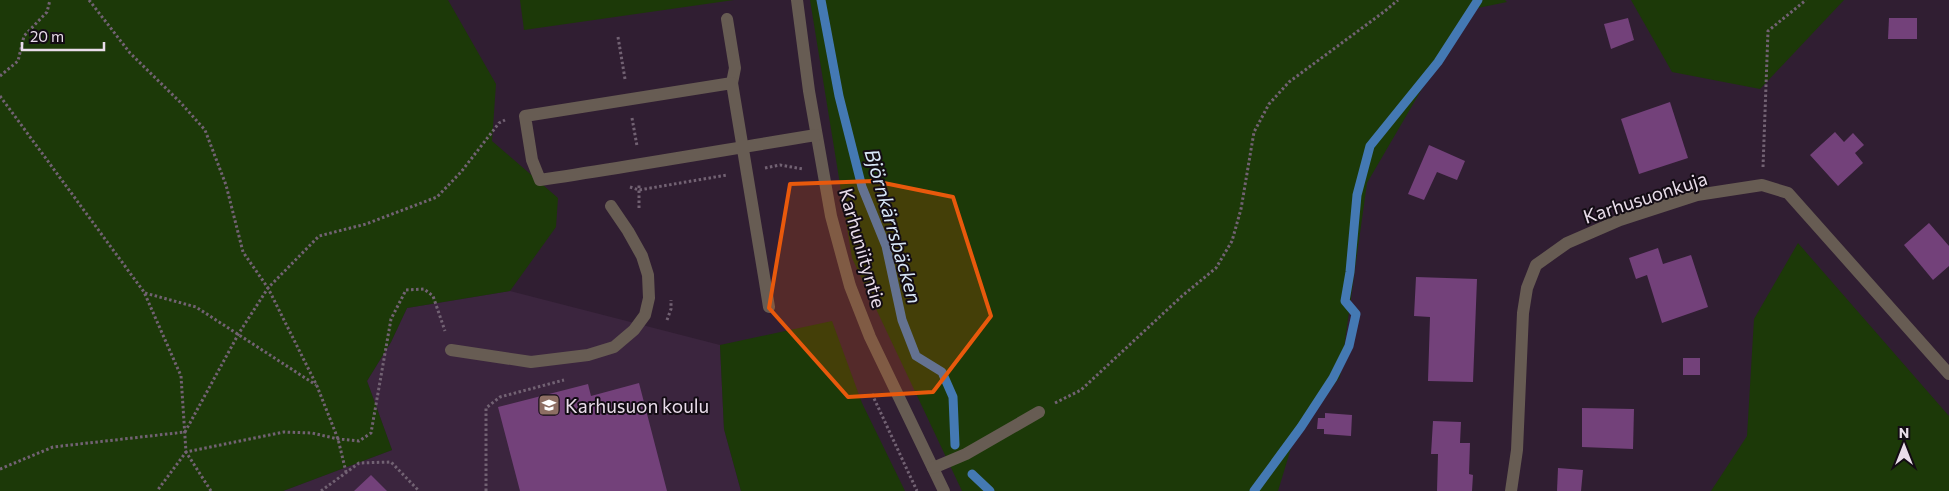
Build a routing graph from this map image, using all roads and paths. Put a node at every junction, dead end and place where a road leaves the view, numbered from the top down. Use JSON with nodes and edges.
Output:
{"nodes":[{"id":1,"x":50,"y":0,"type":"edge"},
{"id":2,"x":89,"y":0,"type":"edge"},
{"id":3,"x":797,"y":0,"type":"edge"},
{"id":4,"x":1398,"y":0,"type":"edge"},
{"id":5,"x":1806,"y":0,"type":"edge"},
{"id":6,"x":727,"y":19,"type":"dead end"},
{"id":7,"x":0,"y":76,"type":"edge"},
{"id":8,"x":732,"y":83,"type":"junction"},
{"id":9,"x":0,"y":96,"type":"edge"},
{"id":10,"x":525,"y":116,"type":"junction"},
{"id":11,"x":816,"y":135,"type":"junction"},
{"id":12,"x":742,"y":147,"type":"junction"},
{"id":13,"x":1762,"y":185,"type":"junction"},
{"id":14,"x":611,"y":206,"type":"dead end"},
{"id":15,"x":268,"y":288,"type":"junction"},
{"id":16,"x":144,"y":292,"type":"junction"},
{"id":17,"x":768,"y":307,"type":"dead end"},
{"id":18,"x":239,"y":334,"type":"junction"},
{"id":19,"x":451,"y":350,"type":"joint"},
{"id":20,"x":1949,"y":374,"type":"edge"},
{"id":21,"x":317,"y":386,"type":"junction"},
{"id":22,"x":1039,"y":412,"type":"joint"},
{"id":23,"x":185,"y":432,"type":"junction"},
{"id":24,"x":338,"y":439,"type":"junction"},
{"id":25,"x":186,"y":452,"type":"junction"},
{"id":26,"x":933,"y":468,"type":"junction"},
{"id":27,"x":0,"y":469,"type":"edge"},
{"id":28,"x":346,"y":472,"type":"junction"},
{"id":29,"x":911,"y":480,"type":"dead end"},
{"id":30,"x":157,"y":491,"type":"edge"},
{"id":31,"x":211,"y":491,"type":"edge"},
{"id":32,"x":321,"y":491,"type":"edge"},
{"id":33,"x":419,"y":491,"type":"edge"},
{"id":34,"x":917,"y":491,"type":"edge"},
{"id":35,"x":944,"y":491,"type":"edge"},
{"id":36,"x":1511,"y":491,"type":"edge"}],
"edges":[{"from":1,"to":7,"type":"path"},
{"from":2,"to":15,"type":"path"},
{"from":3,"to":11,"type":"street","name":"Karhuniityntie"},
{"from":4,"to":22,"type":"path"},
{"from":5,"to":13,"type":"path"},
{"from":6,"to":8,"type":"street"},
{"from":8,"to":10,"type":"street"},
{"from":8,"to":12,"type":"street"},
{"from":9,"to":16,"type":"path"},
{"from":10,"to":12,"type":"street"},
{"from":10,"to":15,"type":"path"},
{"from":11,"to":12,"type":"street"},
{"from":11,"to":26,"type":"street","name":"Karhuniityntie"},
{"from":12,"to":17,"type":"street"},
{"from":13,"to":20,"type":"street","name":"Karhusuonkuja"},
{"from":13,"to":36,"type":"street","name":"Karhusuonkuja"},
{"from":14,"to":19,"type":"street"},
{"from":15,"to":18,"type":"path"},
{"from":15,"to":21,"type":"path"},
{"from":16,"to":18,"type":"path"},
{"from":16,"to":23,"type":"path"},
{"from":18,"to":21,"type":"path"},
{"from":18,"to":23,"type":"path"},
{"from":19,"to":24,"type":"path"},
{"from":21,"to":24,"type":"path"},
{"from":22,"to":26,"type":"street"},
{"from":23,"to":25,"type":"path"},
{"from":23,"to":27,"type":"path"},
{"from":24,"to":25,"type":"path"},
{"from":24,"to":28,"type":"path"},
{"from":25,"to":30,"type":"path"},
{"from":25,"to":31,"type":"path"},
{"from":26,"to":35,"type":"street","name":"Karhuniityntie"},
{"from":28,"to":32,"type":"path"},
{"from":28,"to":33,"type":"path"},
{"from":29,"to":34,"type":"path"}]}
